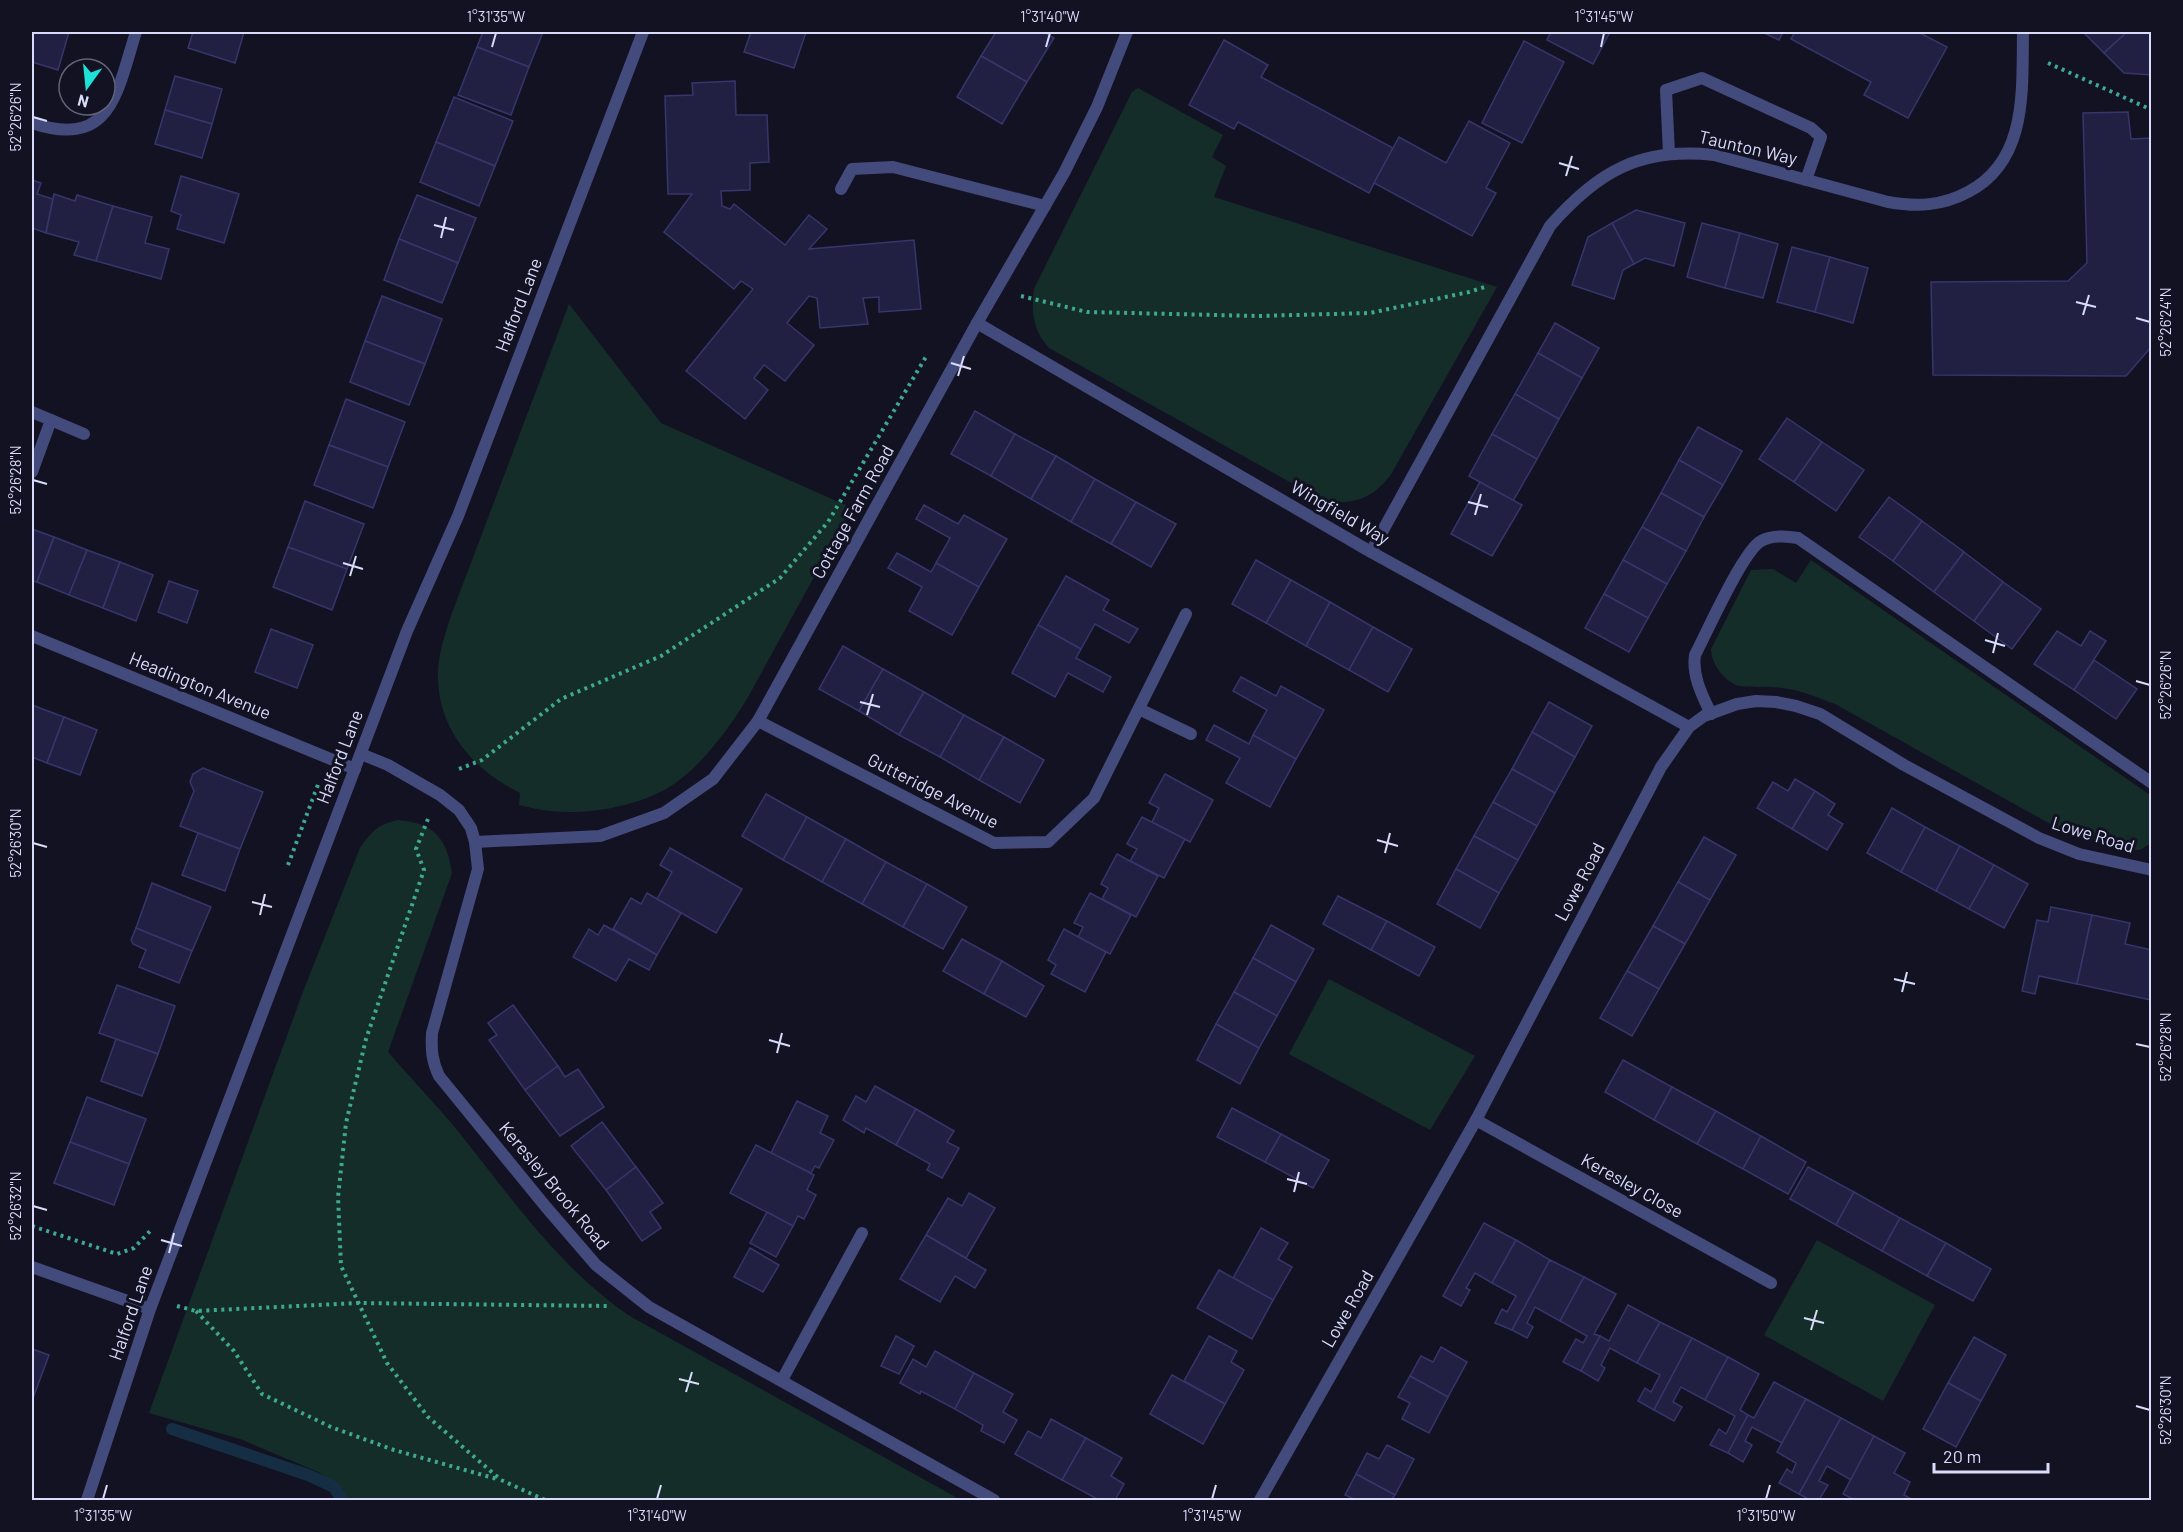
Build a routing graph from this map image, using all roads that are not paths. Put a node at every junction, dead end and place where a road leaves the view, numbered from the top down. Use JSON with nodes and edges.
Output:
{"nodes":[{"id":1,"x":136,"y":32,"type":"edge"},
{"id":2,"x":643,"y":32,"type":"edge"},
{"id":3,"x":1127,"y":32,"type":"edge"},
{"id":4,"x":2023,"y":32,"type":"edge"},
{"id":5,"x":32,"y":123,"type":"edge"},
{"id":6,"x":1669,"y":154,"type":"junction"},
{"id":7,"x":1806,"y":180,"type":"junction"},
{"id":8,"x":841,"y":189,"type":"dead end"},
{"id":9,"x":1045,"y":206,"type":"junction"},
{"id":10,"x":977,"y":323,"type":"junction"},
{"id":11,"x":32,"y":412,"type":"edge"},
{"id":12,"x":51,"y":420,"type":"junction"},
{"id":13,"x":84,"y":434,"type":"dead end"},
{"id":14,"x":32,"y":472,"type":"edge"},
{"id":15,"x":1371,"y":552,"type":"junction"},
{"id":16,"x":1186,"y":614,"type":"dead end"},
{"id":17,"x":32,"y":636,"type":"edge"},
{"id":18,"x":1139,"y":709,"type":"junction"},
{"id":19,"x":1711,"y":714,"type":"junction"},
{"id":20,"x":758,"y":721,"type":"junction"},
{"id":21,"x":1689,"y":727,"type":"junction"},
{"id":22,"x":1191,"y":734,"type":"dead end"},
{"id":23,"x":361,"y":754,"type":"junction"},
{"id":24,"x":355,"y":769,"type":"junction"},
{"id":25,"x":2151,"y":783,"type":"edge"},
{"id":26,"x":475,"y":842,"type":"junction"},
{"id":27,"x":2151,"y":870,"type":"edge"},
{"id":28,"x":1476,"y":1120,"type":"junction"},
{"id":29,"x":862,"y":1233,"type":"dead end"},
{"id":30,"x":32,"y":1267,"type":"edge"},
{"id":31,"x":1771,"y":1284,"type":"dead end"},
{"id":32,"x":150,"y":1309,"type":"junction"},
{"id":33,"x":782,"y":1380,"type":"junction"},
{"id":34,"x":87,"y":1500,"type":"edge"},
{"id":35,"x":994,"y":1500,"type":"edge"},
{"id":36,"x":1260,"y":1500,"type":"edge"}],
"edges":[{"from":1,"to":5,"type":"street"},
{"from":2,"to":23,"type":"street","name":"Halford Lane"},
{"from":3,"to":9,"type":"street","name":"Cottage Farm Road"},
{"from":4,"to":7,"type":"street","name":"Taunton Way"},
{"from":6,"to":7,"type":"street","name":"Taunton Way"},
{"from":6,"to":7,"type":"street"},
{"from":6,"to":15,"type":"street","name":"Taunton Way"},
{"from":8,"to":9,"type":"street"},
{"from":9,"to":10,"type":"street","name":"Cottage Farm Road"},
{"from":10,"to":15,"type":"street","name":"Wingfield Way"},
{"from":10,"to":20,"type":"street","name":"Cottage Farm Road"},
{"from":11,"to":12,"type":"street"},
{"from":12,"to":13,"type":"street"},
{"from":12,"to":14,"type":"street"},
{"from":15,"to":21,"type":"street","name":"Wingfield Way"},
{"from":16,"to":18,"type":"street","name":"Gutteridge Avenue"},
{"from":17,"to":24,"type":"street","name":"Headington Avenue"},
{"from":18,"to":20,"type":"street","name":"Gutteridge Avenue"},
{"from":18,"to":22,"type":"street"},
{"from":19,"to":21,"type":"street","name":"Lowe Road"},
{"from":19,"to":25,"type":"street"},
{"from":19,"to":27,"type":"street","name":"Lowe Road"},
{"from":20,"to":26,"type":"street","name":"Cottage Farm Road"},
{"from":21,"to":28,"type":"street","name":"Lowe Road"},
{"from":23,"to":24,"type":"street","name":"Halford Lane"},
{"from":23,"to":26,"type":"street","name":"Keresley Brook Road"},
{"from":24,"to":32,"type":"street","name":"Halford Lane"},
{"from":26,"to":33,"type":"street","name":"Keresley Brook Road"},
{"from":28,"to":31,"type":"street","name":"Keresley Close"},
{"from":28,"to":36,"type":"street","name":"Lowe Road"},
{"from":29,"to":33,"type":"street"},
{"from":30,"to":32,"type":"street"},
{"from":32,"to":34,"type":"street","name":"Halford Lane"},
{"from":33,"to":35,"type":"street","name":"Keresley Brook Road"}]}
